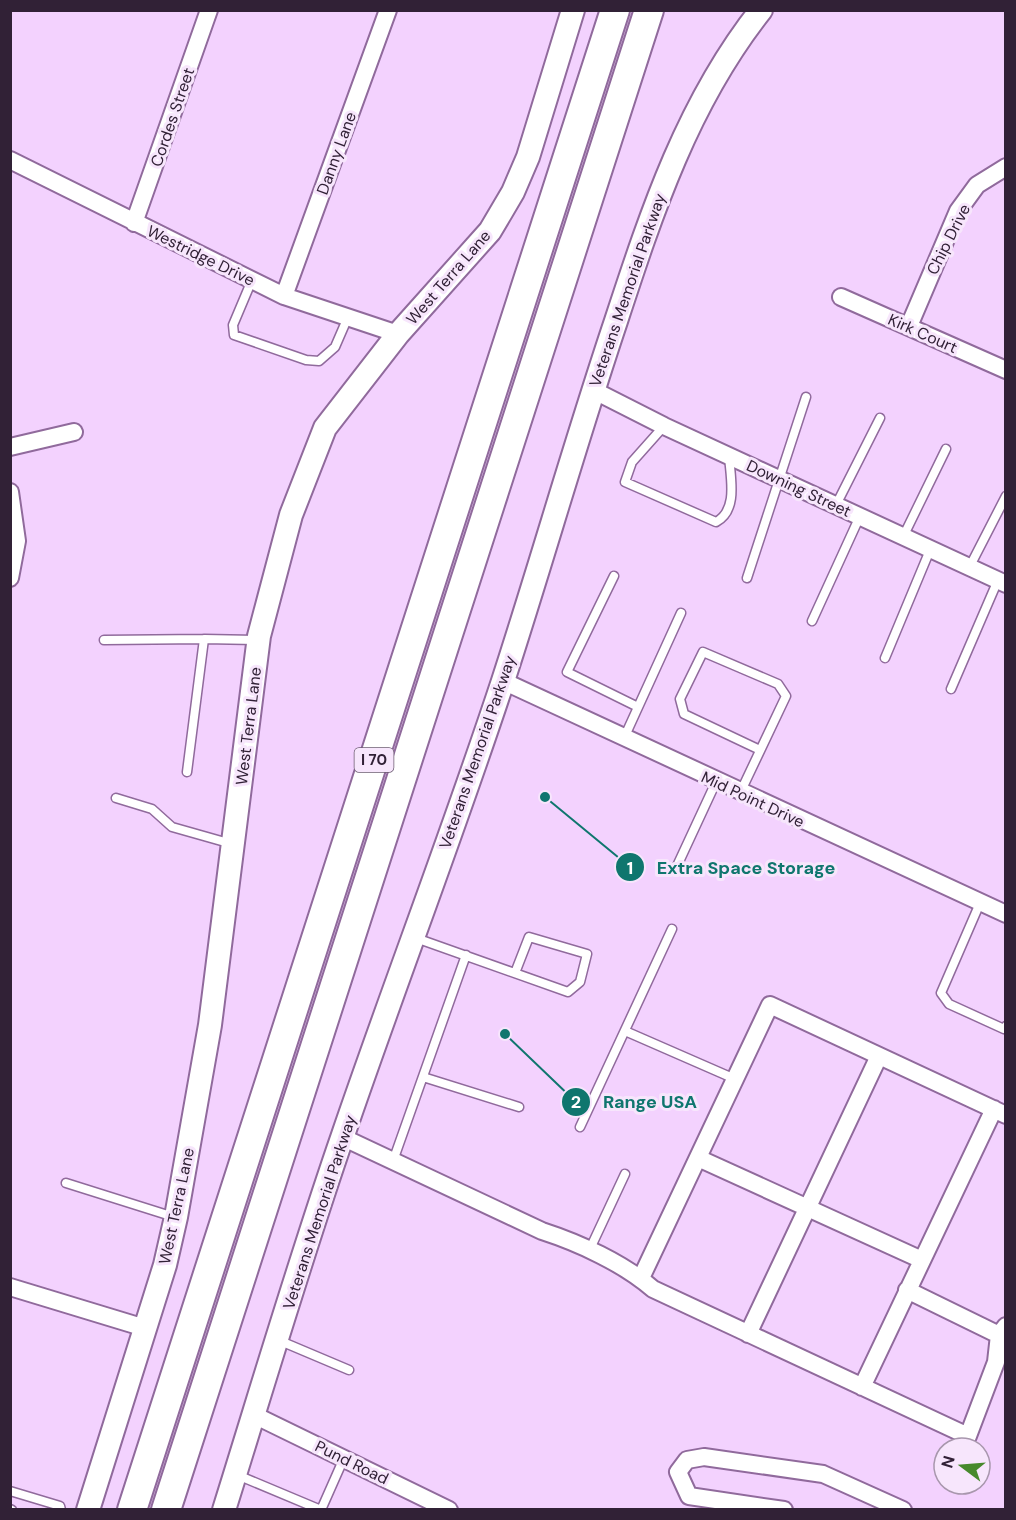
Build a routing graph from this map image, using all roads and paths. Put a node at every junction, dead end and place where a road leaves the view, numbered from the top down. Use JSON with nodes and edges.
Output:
{"nodes":[{"id":1,"x":209,"y":10,"type":"edge"},
{"id":2,"x":388,"y":10,"type":"edge"},
{"id":3,"x":573,"y":10,"type":"edge"},
{"id":4,"x":615,"y":10,"type":"edge"},
{"id":5,"x":649,"y":10,"type":"edge"},
{"id":6,"x":761,"y":10,"type":"edge"},
{"id":7,"x":10,"y":160,"type":"edge"},
{"id":8,"x":1005,"y":166,"type":"edge"},
{"id":9,"x":134,"y":223,"type":"junction"},
{"id":10,"x":252,"y":280,"type":"junction"},
{"id":11,"x":284,"y":296,"type":"junction"},
{"id":12,"x":841,"y":297,"type":"dead end"},
{"id":13,"x":348,"y":317,"type":"junction"},
{"id":14,"x":909,"y":326,"type":"junction"},
{"id":15,"x":398,"y":334,"type":"junction"},
{"id":16,"x":1005,"y":370,"type":"edge"},
{"id":17,"x":593,"y":390,"type":"junction"},
{"id":18,"x":806,"y":397,"type":"dead end"},
{"id":19,"x":880,"y":418,"type":"dead end"},
{"id":20,"x":664,"y":426,"type":"junction"},
{"id":21,"x":74,"y":432,"type":"dead end"},
{"id":22,"x":10,"y":447,"type":"edge"},
{"id":23,"x":946,"y":449,"type":"dead end"},
{"id":24,"x":729,"y":455,"type":"junction"},
{"id":25,"x":780,"y":479,"type":"junction"},
{"id":26,"x":10,"y":492,"type":"edge"},
{"id":27,"x":1005,"y":496,"type":"edge"},
{"id":28,"x":836,"y":505,"type":"junction"},
{"id":29,"x":860,"y":516,"type":"junction"},
{"id":30,"x":13,"y":522,"type":"edge"},
{"id":31,"x":903,"y":537,"type":"junction"},
{"id":32,"x":930,"y":550,"type":"junction"},
{"id":33,"x":969,"y":568,"type":"junction"},
{"id":34,"x":614,"y":576,"type":"dead end"},
{"id":35,"x":10,"y":578,"type":"edge"},
{"id":36,"x":747,"y":578,"type":"dead end"},
{"id":37,"x":1002,"y":582,"type":"edge"},
{"id":38,"x":681,"y":613,"type":"dead end"},
{"id":39,"x":812,"y":621,"type":"dead end"},
{"id":40,"x":204,"y":639,"type":"junction"},
{"id":41,"x":104,"y":640,"type":"dead end"},
{"id":42,"x":259,"y":640,"type":"junction"},
{"id":43,"x":885,"y":658,"type":"dead end"},
{"id":44,"x":503,"y":681,"type":"junction"},
{"id":45,"x":951,"y":689,"type":"dead end"},
{"id":46,"x":638,"y":707,"type":"junction"},
{"id":47,"x":624,"y":738,"type":"junction"},
{"id":48,"x":760,"y":750,"type":"junction"},
{"id":49,"x":187,"y":772,"type":"dead end"},
{"id":50,"x":716,"y":782,"type":"junction"},
{"id":51,"x":740,"y":793,"type":"junction"},
{"id":52,"x":116,"y":798,"type":"dead end"},
{"id":53,"x":233,"y":844,"type":"junction"},
{"id":54,"x":677,"y":866,"type":"dead end"},
{"id":55,"x":980,"y":903,"type":"junction"},
{"id":56,"x":1005,"y":914,"type":"edge"},
{"id":57,"x":672,"y":928,"type":"dead end"},
{"id":58,"x":413,"y":937,"type":"junction"},
{"id":59,"x":466,"y":955,"type":"junction"},
{"id":60,"x":516,"y":973,"type":"junction"},
{"id":61,"x":1005,"y":1026,"type":"edge"},
{"id":62,"x":625,"y":1031,"type":"junction"},
{"id":63,"x":879,"y":1056,"type":"junction"},
{"id":64,"x":423,"y":1077,"type":"junction"},
{"id":65,"x":735,"y":1079,"type":"junction"},
{"id":66,"x":519,"y":1107,"type":"dead end"},
{"id":67,"x":1000,"y":1112,"type":"edge"},
{"id":68,"x":580,"y":1127,"type":"dead end"},
{"id":69,"x":342,"y":1137,"type":"junction"},
{"id":70,"x":698,"y":1158,"type":"junction"},
{"id":71,"x":393,"y":1161,"type":"junction"},
{"id":72,"x":625,"y":1174,"type":"dead end"},
{"id":73,"x":66,"y":1183,"type":"dead end"},
{"id":74,"x":807,"y":1208,"type":"junction"},
{"id":75,"x":176,"y":1217,"type":"junction"},
{"id":76,"x":589,"y":1251,"type":"junction"},
{"id":77,"x":922,"y":1260,"type":"junction"},
{"id":78,"x":642,"y":1278,"type":"junction"},
{"id":79,"x":10,"y":1287,"type":"edge"},
{"id":80,"x":907,"y":1290,"type":"junction"},
{"id":81,"x":145,"y":1328,"type":"junction"},
{"id":82,"x":1002,"y":1330,"type":"edge"},
{"id":83,"x":748,"y":1334,"type":"junction"},
{"id":84,"x":277,"y":1340,"type":"junction"},
{"id":85,"x":349,"y":1370,"type":"dead end"},
{"id":86,"x":862,"y":1387,"type":"junction"},
{"id":87,"x":254,"y":1415,"type":"junction"},
{"id":88,"x":344,"y":1458,"type":"junction"},
{"id":89,"x":235,"y":1474,"type":"junction"},
{"id":90,"x":10,"y":1491,"type":"edge"},
{"id":91,"x":62,"y":1509,"type":"edge"},
{"id":92,"x":88,"y":1509,"type":"edge"},
{"id":93,"x":132,"y":1509,"type":"edge"},
{"id":94,"x":166,"y":1509,"type":"edge"},
{"id":95,"x":224,"y":1509,"type":"edge"},
{"id":96,"x":321,"y":1509,"type":"edge"},
{"id":97,"x":449,"y":1509,"type":"edge"},
{"id":98,"x":784,"y":1509,"type":"edge"},
{"id":99,"x":903,"y":1509,"type":"edge"}],
"edges":[{"from":1,"to":9,"type":"street","name":"Cordes Street"},
{"from":2,"to":11,"type":"street","name":"Danny Lane"},
{"from":3,"to":15,"type":"street","name":"West Terra Lane"},
{"from":4,"to":93,"type":"highway","number":"I 70"},
{"from":5,"to":94,"type":"highway","number":"I 70"},
{"from":6,"to":17,"type":"street","name":"Veterans Memorial Parkway"},
{"from":7,"to":9,"type":"street","name":"Westridge Drive"},
{"from":8,"to":14,"type":"street","name":"Chip Drive"},
{"from":9,"to":10,"type":"street","name":"Westridge Drive"},
{"from":10,"to":11,"type":"street","name":"Westridge Drive"},
{"from":10,"to":13,"type":"lane"},
{"from":11,"to":13,"type":"street","name":"Westridge Drive"},
{"from":12,"to":14,"type":"street","name":"Kirk Court"},
{"from":13,"to":15,"type":"street","name":"Westridge Drive"},
{"from":14,"to":16,"type":"street","name":"Kirk Court"},
{"from":15,"to":42,"type":"street","name":"West Terra Lane"},
{"from":17,"to":20,"type":"street","name":"Downing Street"},
{"from":17,"to":44,"type":"street","name":"Veterans Memorial Parkway"},
{"from":18,"to":25,"type":"lane"},
{"from":19,"to":28,"type":"lane"},
{"from":20,"to":24,"type":"street","name":"Downing Street"},
{"from":20,"to":24,"type":"lane"},
{"from":21,"to":22,"type":"street"},
{"from":23,"to":31,"type":"lane"},
{"from":24,"to":25,"type":"street","name":"Downing Street"},
{"from":25,"to":28,"type":"street","name":"Downing Street"},
{"from":25,"to":36,"type":"lane"},
{"from":26,"to":30,"type":"street"},
{"from":27,"to":33,"type":"lane"},
{"from":28,"to":29,"type":"street","name":"Downing Street"},
{"from":29,"to":31,"type":"street","name":"Downing Street"},
{"from":29,"to":39,"type":"lane"},
{"from":30,"to":35,"type":"street"},
{"from":31,"to":32,"type":"street","name":"Downing Street"},
{"from":32,"to":33,"type":"street","name":"Downing Street"},
{"from":32,"to":43,"type":"lane"},
{"from":33,"to":37,"type":"street","name":"Downing Street"},
{"from":34,"to":46,"type":"lane"},
{"from":37,"to":45,"type":"lane"},
{"from":38,"to":46,"type":"lane"},
{"from":40,"to":41,"type":"lane"},
{"from":40,"to":42,"type":"lane"},
{"from":40,"to":49,"type":"lane"},
{"from":42,"to":53,"type":"street","name":"West Terra Lane"},
{"from":44,"to":47,"type":"street","name":"Mid Point Drive"},
{"from":44,"to":58,"type":"street","name":"Veterans Memorial Parkway"},
{"from":46,"to":47,"type":"lane"},
{"from":47,"to":50,"type":"street","name":"Mid Point Drive"},
{"from":48,"to":48,"type":"lane"},
{"from":48,"to":51,"type":"lane"},
{"from":50,"to":51,"type":"street","name":"Mid Point Drive"},
{"from":50,"to":54,"type":"lane"},
{"from":51,"to":55,"type":"street","name":"Mid Point Drive"},
{"from":52,"to":53,"type":"lane"},
{"from":53,"to":75,"type":"street","name":"West Terra Lane"},
{"from":55,"to":56,"type":"street","name":"Mid Point Drive"},
{"from":55,"to":61,"type":"lane"},
{"from":57,"to":62,"type":"lane"},
{"from":58,"to":59,"type":"lane"},
{"from":58,"to":69,"type":"street","name":"Veterans Memorial Parkway"},
{"from":59,"to":60,"type":"lane"},
{"from":59,"to":64,"type":"lane"},
{"from":60,"to":60,"type":"lane"},
{"from":62,"to":65,"type":"lane"},
{"from":62,"to":68,"type":"lane"},
{"from":63,"to":65,"type":"street"},
{"from":63,"to":67,"type":"street"},
{"from":63,"to":74,"type":"street"},
{"from":64,"to":66,"type":"lane"},
{"from":64,"to":71,"type":"lane"},
{"from":65,"to":70,"type":"street"},
{"from":67,"to":77,"type":"street"},
{"from":69,"to":71,"type":"street"},
{"from":69,"to":84,"type":"street","name":"Veterans Memorial Parkway"},
{"from":70,"to":74,"type":"street"},
{"from":70,"to":78,"type":"street"},
{"from":71,"to":76,"type":"street"},
{"from":72,"to":76,"type":"lane"},
{"from":73,"to":75,"type":"lane"},
{"from":74,"to":77,"type":"street"},
{"from":74,"to":83,"type":"street"},
{"from":75,"to":81,"type":"street","name":"West Terra Lane"},
{"from":76,"to":78,"type":"street"},
{"from":77,"to":80,"type":"street"},
{"from":78,"to":83,"type":"street"},
{"from":79,"to":81,"type":"street"},
{"from":80,"to":82,"type":"street"},
{"from":80,"to":86,"type":"street"},
{"from":81,"to":92,"type":"street","name":"West Terra Lane"},
{"from":82,"to":86,"type":"street"},
{"from":83,"to":86,"type":"street"},
{"from":84,"to":85,"type":"lane"},
{"from":84,"to":87,"type":"street","name":"Veterans Memorial Parkway"},
{"from":87,"to":88,"type":"street","name":"Pund Road"},
{"from":87,"to":89,"type":"street","name":"Veterans Memorial Parkway"},
{"from":88,"to":96,"type":"lane"},
{"from":88,"to":97,"type":"street","name":"Pund Road"},
{"from":89,"to":95,"type":"street","name":"Veterans Memorial Parkway"},
{"from":89,"to":96,"type":"lane"},
{"from":90,"to":91,"type":"lane"},
{"from":98,"to":99,"type":"street"}]}
